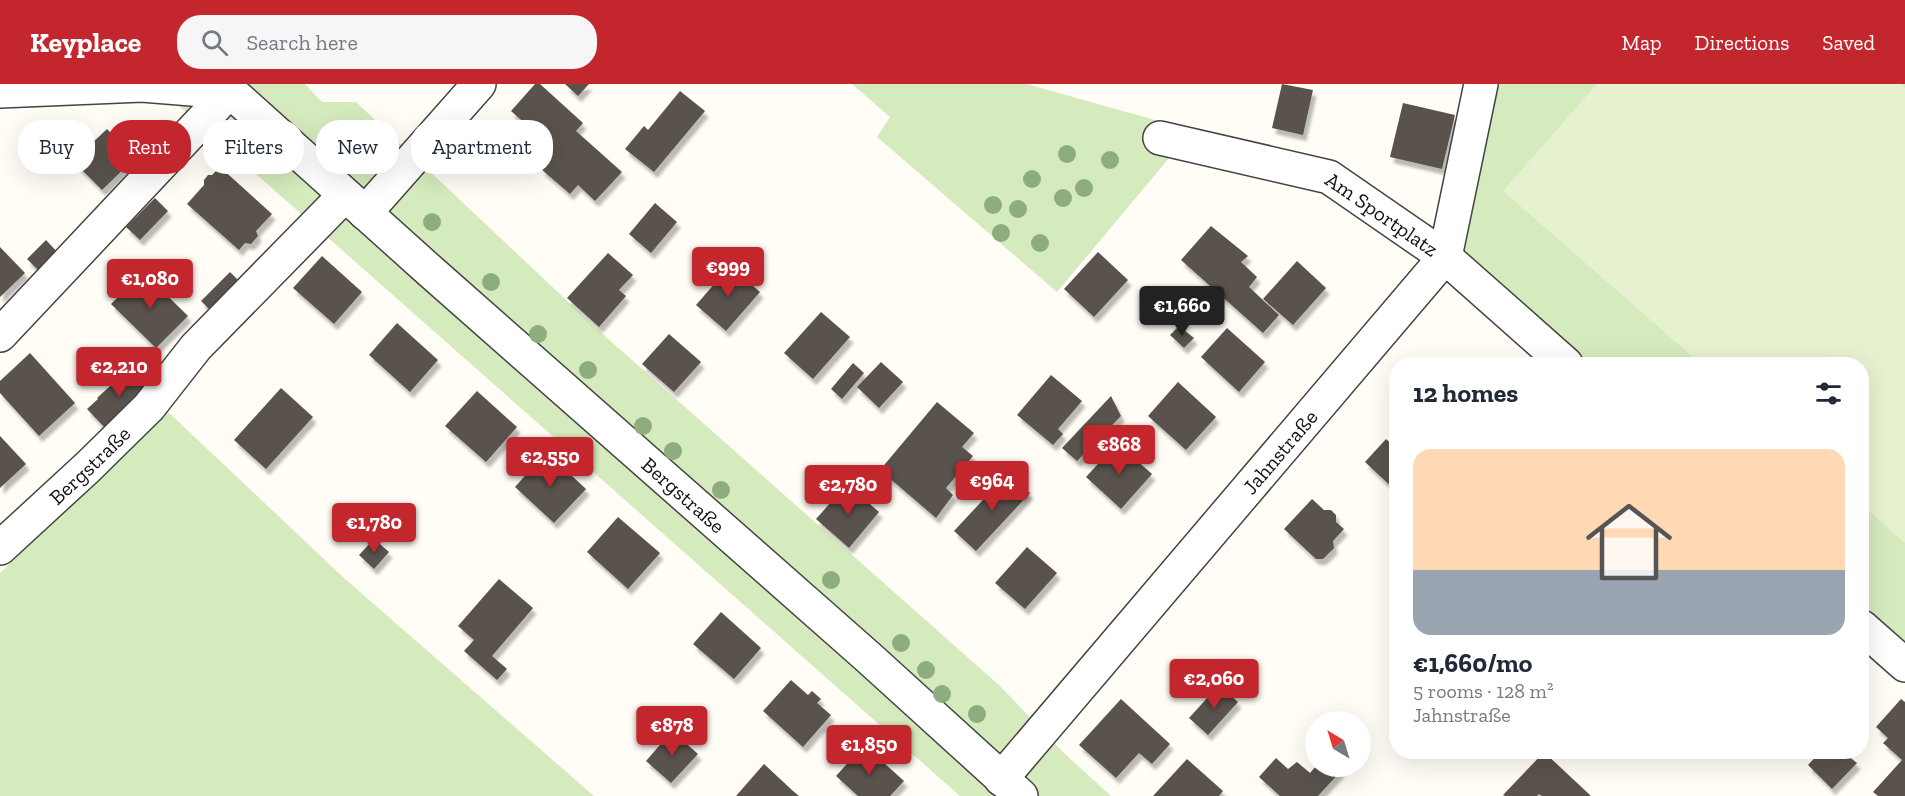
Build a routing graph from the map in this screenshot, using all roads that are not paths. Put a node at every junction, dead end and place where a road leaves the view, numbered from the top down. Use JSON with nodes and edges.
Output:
{"nodes":[{"id":1,"x":479,"y":84,"type":"edge"},
{"id":2,"x":1481,"y":84,"type":"edge"},
{"id":3,"x":226,"y":88,"type":"edge"},
{"id":4,"x":0,"y":90,"type":"edge"},
{"id":5,"x":1160,"y":138,"type":"dead end"},
{"id":6,"x":355,"y":204,"type":"junction"},
{"id":7,"x":1445,"y":257,"type":"junction"},
{"id":8,"x":0,"y":335,"type":"edge"},
{"id":9,"x":1558,"y":357,"type":"edge"},
{"id":10,"x":0,"y":548,"type":"edge"},
{"id":11,"x":1869,"y":633,"type":"edge"},
{"id":12,"x":1905,"y":665,"type":"edge"},
{"id":13,"x":1011,"y":788,"type":"edge"}],
"edges":[{"from":1,"to":6,"type":"street"},
{"from":2,"to":7,"type":"street","name":"Jahnstraße"},
{"from":3,"to":4,"type":"street"},
{"from":3,"to":6,"type":"street","name":"Bergstraße"},
{"from":3,"to":8,"type":"street"},
{"from":5,"to":7,"type":"street","name":"Am Sportplatz"},
{"from":6,"to":10,"type":"street","name":"Bergstraße"},
{"from":6,"to":13,"type":"street","name":"Bergstraße"},
{"from":7,"to":9,"type":"street","name":"Am Sportplatz"},
{"from":7,"to":13,"type":"street","name":"Jahnstraße"},
{"from":11,"to":12,"type":"street"}]}
